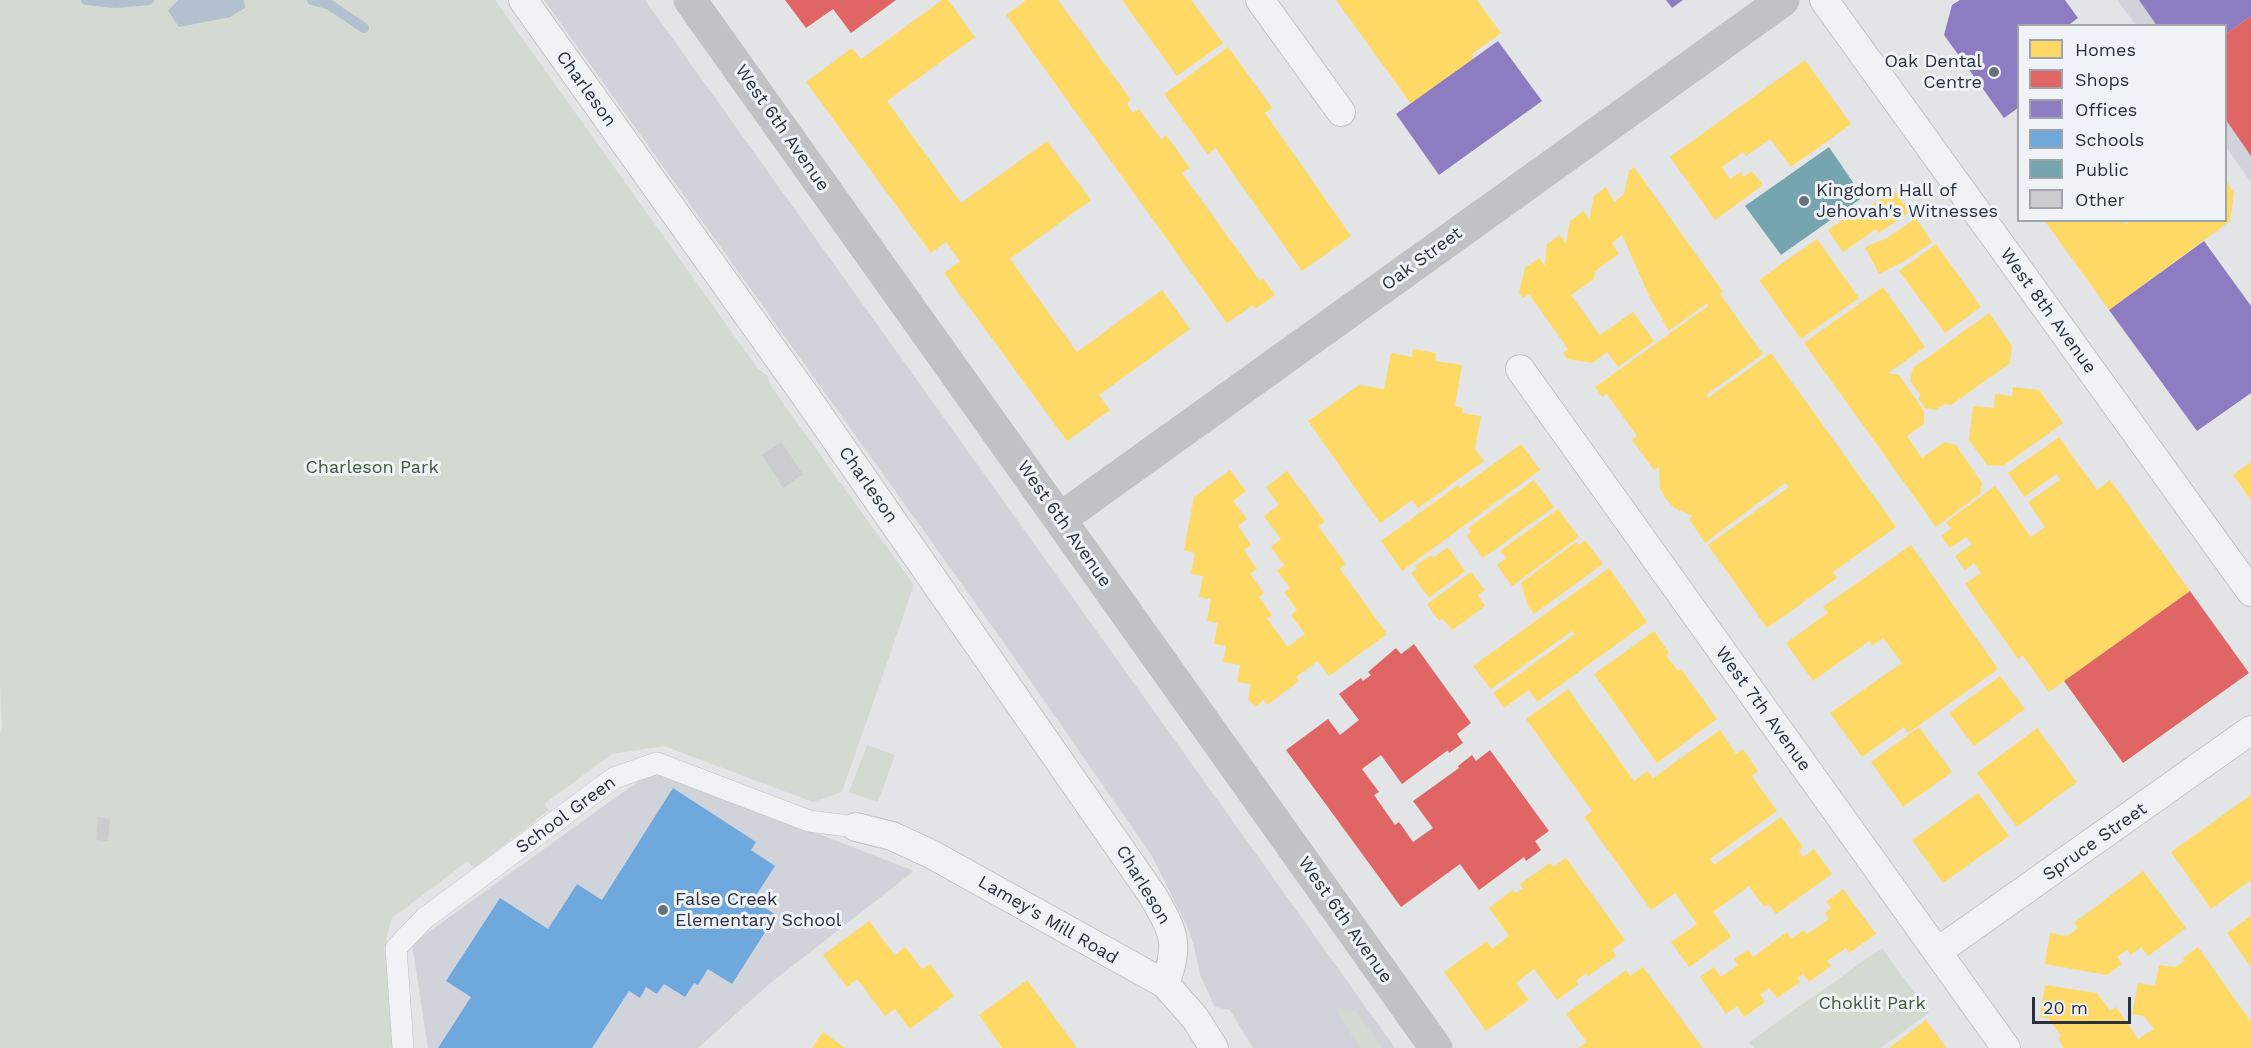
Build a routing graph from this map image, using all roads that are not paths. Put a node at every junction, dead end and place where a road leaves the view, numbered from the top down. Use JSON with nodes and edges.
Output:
{"nodes":[{"id":1,"x":523,"y":0,"type":"edge"},
{"id":2,"x":690,"y":0,"type":"edge"},
{"id":3,"x":1260,"y":0,"type":"edge"},
{"id":4,"x":1783,"y":0,"type":"edge"},
{"id":5,"x":1824,"y":0,"type":"edge"},
{"id":6,"x":1341,"y":112,"type":"dead end"},
{"id":7,"x":1520,"y":369,"type":"dead end"},
{"id":8,"x":1060,"y":519,"type":"junction"},
{"id":9,"x":2251,"y":592,"type":"edge"},
{"id":10,"x":2251,"y":730,"type":"edge"},
{"id":11,"x":856,"y":827,"type":"joint"},
{"id":12,"x":1937,"y":952,"type":"junction"},
{"id":13,"x":1165,"y":984,"type":"junction"},
{"id":14,"x":403,"y":1048,"type":"edge"},
{"id":15,"x":1214,"y":1048,"type":"edge"},
{"id":16,"x":1436,"y":1048,"type":"edge"},
{"id":17,"x":2006,"y":1048,"type":"edge"}],
"edges":[{"from":1,"to":13,"type":"street","name":"Charleson"},
{"from":2,"to":8,"type":"main road","name":"West 6th Avenue"},
{"from":3,"to":6,"type":"street"},
{"from":4,"to":8,"type":"main road","name":"Oak Street"},
{"from":5,"to":9,"type":"street","name":"West 8th Avenue"},
{"from":7,"to":12,"type":"street","name":"West 7th Avenue"},
{"from":8,"to":16,"type":"main road","name":"West 6th Avenue"},
{"from":10,"to":12,"type":"street","name":"Spruce Street"},
{"from":11,"to":13,"type":"street","name":"Lamey's Mill Road"},
{"from":11,"to":14,"type":"street","name":"School Green"},
{"from":12,"to":17,"type":"street","name":"West 7th Avenue"},
{"from":13,"to":15,"type":"street","name":"Lamey's Mill Road"}]}
